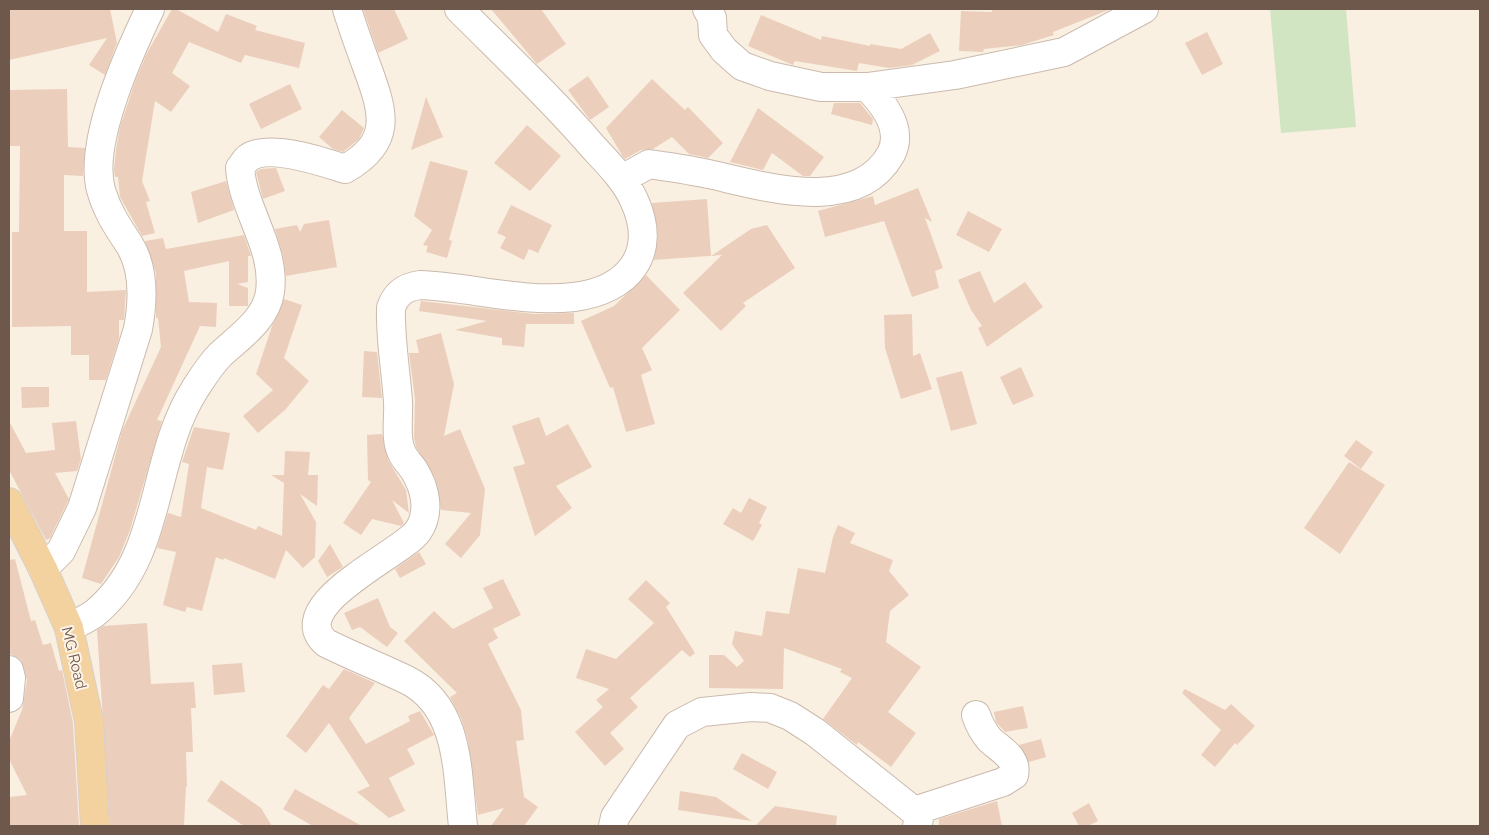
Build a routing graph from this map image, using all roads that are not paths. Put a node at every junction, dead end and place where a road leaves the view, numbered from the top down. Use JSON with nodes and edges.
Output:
{"nodes":[{"id":1,"x":150,"y":9,"type":"edge"},
{"id":2,"x":347,"y":9,"type":"edge"},
{"id":3,"x":459,"y":9,"type":"edge"},
{"id":4,"x":707,"y":9,"type":"edge"},
{"id":5,"x":1144,"y":9,"type":"edge"},
{"id":6,"x":868,"y":87,"type":"junction"},
{"id":7,"x":622,"y":179,"type":"junction"},
{"id":8,"x":9,"y":502,"type":"edge"},
{"id":9,"x":43,"y":569,"type":"junction"},
{"id":10,"x":69,"y":628,"type":"junction"},
{"id":11,"x":9,"y":670,"type":"edge"},
{"id":12,"x":9,"y":698,"type":"edge"},
{"id":13,"x":976,"y":715,"type":"dead end"},
{"id":14,"x":916,"y":819,"type":"edge"},
{"id":15,"x":95,"y":826,"type":"edge"},
{"id":16,"x":464,"y":826,"type":"edge"},
{"id":17,"x":613,"y":826,"type":"edge"}],
"edges":[{"from":1,"to":9,"type":"street"},
{"from":2,"to":10,"type":"street"},
{"from":3,"to":7,"type":"street"},
{"from":4,"to":6,"type":"street"},
{"from":5,"to":6,"type":"street"},
{"from":6,"to":7,"type":"street"},
{"from":7,"to":16,"type":"street"},
{"from":8,"to":9,"type":"main road","name":"MG Road"},
{"from":9,"to":10,"type":"main road","name":"MG Road"},
{"from":10,"to":15,"type":"main road","name":"MG Road"},
{"from":11,"to":12,"type":"street"},
{"from":13,"to":14,"type":"street"},
{"from":14,"to":17,"type":"street"}]}
